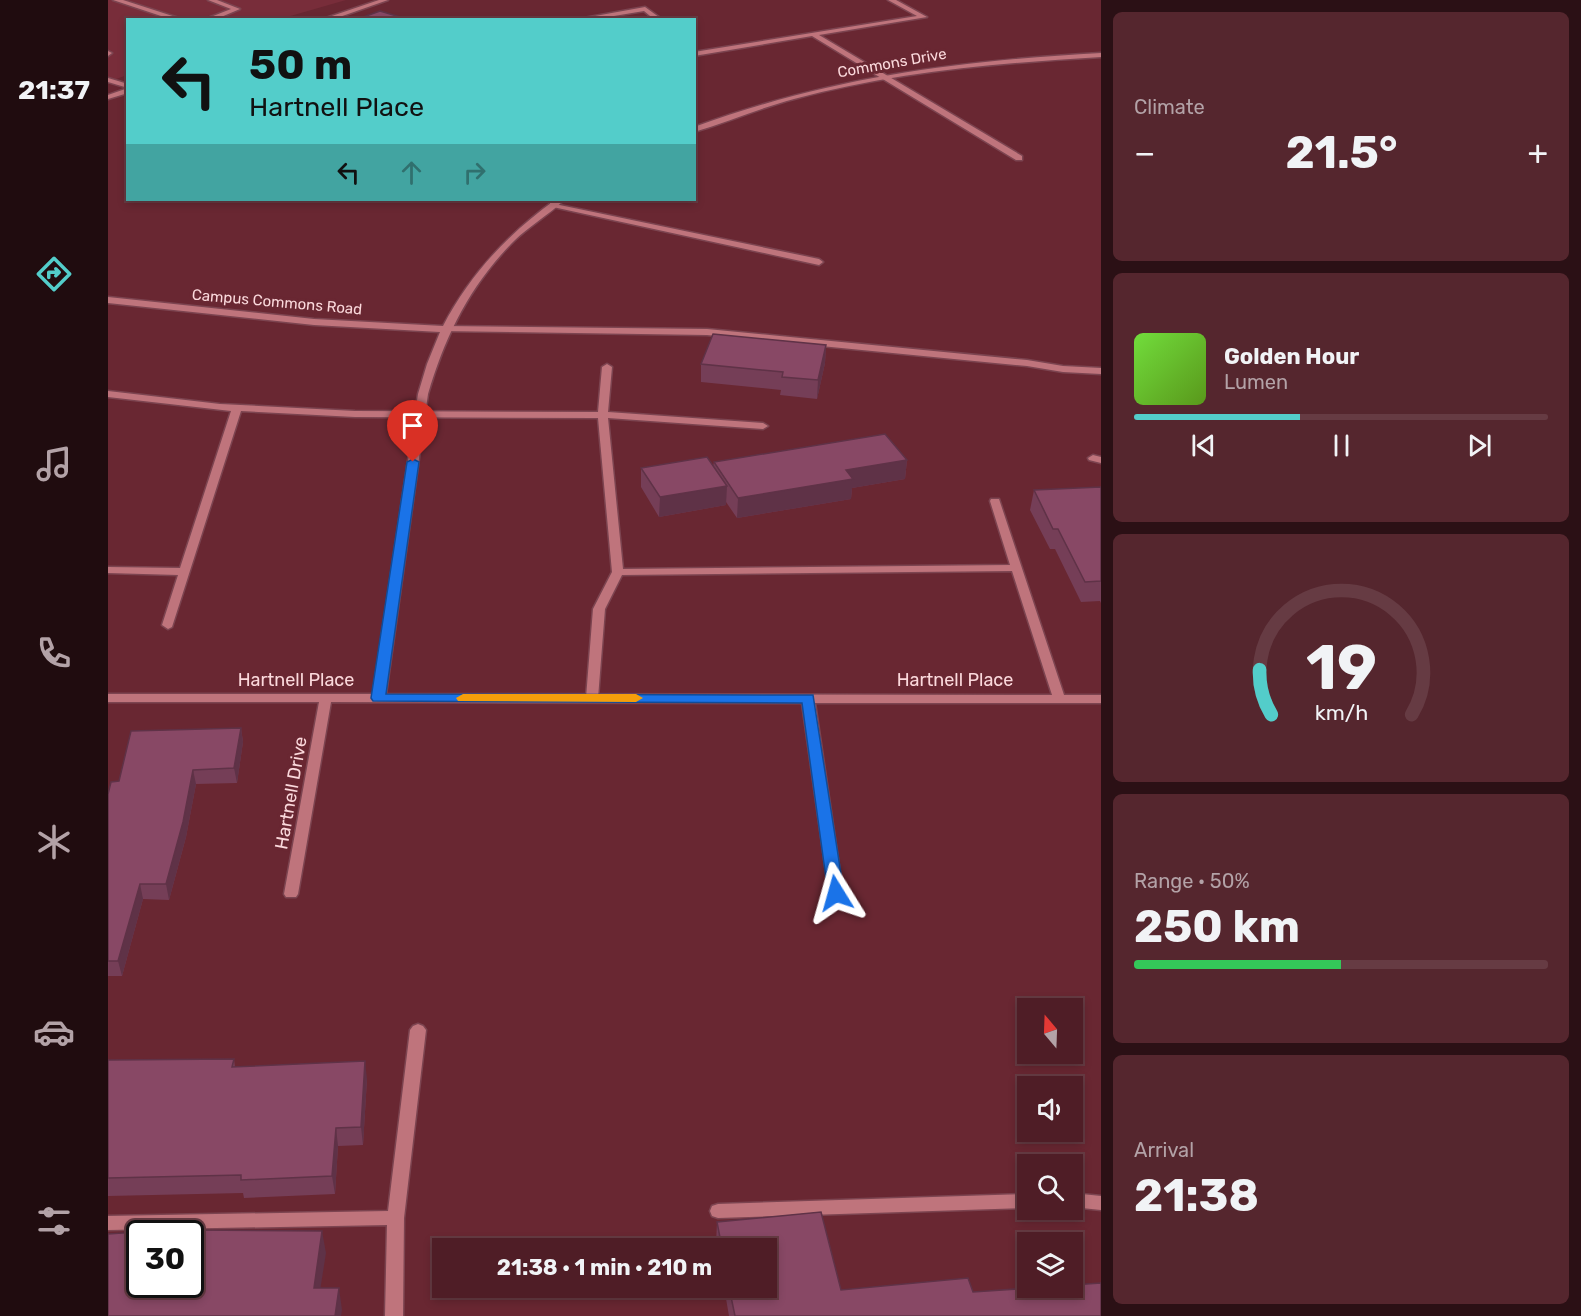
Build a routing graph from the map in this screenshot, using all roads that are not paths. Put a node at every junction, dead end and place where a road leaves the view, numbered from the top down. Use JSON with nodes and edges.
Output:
{"nodes":[{"id":1,"x":116,"y":0,"type":"edge"},
{"id":2,"x":211,"y":0,"type":"edge"},
{"id":3,"x":386,"y":0,"type":"edge"},
{"id":4,"x":891,"y":0,"type":"edge"},
{"id":5,"x":175,"y":18,"type":"edge"},
{"id":6,"x":212,"y":18,"type":"edge"},
{"id":7,"x":329,"y":18,"type":"edge"},
{"id":8,"x":587,"y":18,"type":"edge"},
{"id":9,"x":657,"y":18,"type":"edge"},
{"id":10,"x":813,"y":34,"type":"junction"},
{"id":11,"x":696,"y":53,"type":"edge"},
{"id":12,"x":1101,"y":55,"type":"edge"},
{"id":13,"x":884,"y":78,"type":"junction"},
{"id":14,"x":108,"y":80,"type":"edge"},
{"id":15,"x":126,"y":87,"type":"edge"},
{"id":16,"x":126,"y":89,"type":"edge"},
{"id":17,"x":108,"y":97,"type":"edge"},
{"id":18,"x":696,"y":129,"type":"edge"},
{"id":19,"x":1019,"y":158,"type":"dead end"},
{"id":20,"x":554,"y":201,"type":"edge"},
{"id":21,"x":819,"y":262,"type":"dead end"},
{"id":22,"x":108,"y":300,"type":"edge"},
{"id":23,"x":444,"y":329,"type":"junction"},
{"id":24,"x":607,"y":367,"type":"dead end"},
{"id":25,"x":1101,"y":371,"type":"edge"},
{"id":26,"x":108,"y":394,"type":"edge"},
{"id":27,"x":237,"y":408,"type":"junction"},
{"id":28,"x":420,"y":415,"type":"junction"},
{"id":29,"x":603,"y":415,"type":"junction"},
{"id":30,"x":763,"y":426,"type":"dead end"},
{"id":31,"x":995,"y":501,"type":"dead end"},
{"id":32,"x":1017,"y":568,"type":"junction"},
{"id":33,"x":108,"y":570,"type":"edge"},
{"id":34,"x":185,"y":572,"type":"junction"},
{"id":35,"x":618,"y":572,"type":"junction"},
{"id":36,"x":168,"y":625,"type":"dead end"},
{"id":37,"x":108,"y":698,"type":"edge"},
{"id":38,"x":326,"y":698,"type":"junction"},
{"id":39,"x":378,"y":698,"type":"junction"},
{"id":40,"x":592,"y":698,"type":"junction"},
{"id":41,"x":808,"y":698,"type":"junction"},
{"id":42,"x":1059,"y":699,"type":"junction"},
{"id":43,"x":1101,"y":699,"type":"edge"},
{"id":44,"x":836,"y":893,"type":"dead end"},
{"id":45,"x":291,"y":894,"type":"dead end"},
{"id":46,"x":418,"y":1030,"type":"dead end"},
{"id":47,"x":1017,"y":1201,"type":"edge"},
{"id":48,"x":1083,"y":1201,"type":"edge"},
{"id":49,"x":1101,"y":1203,"type":"edge"},
{"id":50,"x":718,"y":1211,"type":"dead end"},
{"id":51,"x":396,"y":1218,"type":"junction"},
{"id":52,"x":108,"y":1223,"type":"edge"},
{"id":53,"x":394,"y":1316,"type":"edge"}],
"edges":[{"from":1,"to":5,"type":"street"},
{"from":2,"to":6,"type":"street"},
{"from":3,"to":7,"type":"street"},
{"from":4,"to":10,"type":"street"},
{"from":8,"to":9,"type":"street"},
{"from":10,"to":11,"type":"street"},
{"from":10,"to":13,"type":"street"},
{"from":12,"to":13,"type":"street","name":"Commons Drive"},
{"from":13,"to":18,"type":"street","name":"Commons Drive"},
{"from":13,"to":19,"type":"street"},
{"from":14,"to":15,"type":"street"},
{"from":16,"to":17,"type":"street"},
{"from":20,"to":21,"type":"street"},
{"from":20,"to":23,"type":"street"},
{"from":22,"to":23,"type":"street","name":"Campus Commons Road"},
{"from":23,"to":25,"type":"street","name":"Campus Commons Road"},
{"from":23,"to":28,"type":"street"},
{"from":24,"to":29,"type":"street"},
{"from":26,"to":27,"type":"street"},
{"from":27,"to":28,"type":"street"},
{"from":27,"to":34,"type":"street"},
{"from":28,"to":29,"type":"street"},
{"from":28,"to":39,"type":"street"},
{"from":29,"to":30,"type":"street"},
{"from":29,"to":35,"type":"street"},
{"from":31,"to":32,"type":"street"},
{"from":32,"to":35,"type":"street"},
{"from":32,"to":42,"type":"street"},
{"from":33,"to":34,"type":"street"},
{"from":34,"to":36,"type":"street"},
{"from":35,"to":40,"type":"street"},
{"from":37,"to":38,"type":"street","name":"Hartnell Place"},
{"from":38,"to":39,"type":"street","name":"Hartnell Place"},
{"from":38,"to":45,"type":"street","name":"Hartnell Drive"},
{"from":39,"to":40,"type":"street","name":"Hartnell Place"},
{"from":40,"to":41,"type":"street","name":"Hartnell Place"},
{"from":41,"to":42,"type":"street","name":"Hartnell Place"},
{"from":41,"to":44,"type":"street"},
{"from":42,"to":43,"type":"street","name":"Hartnell Place"},
{"from":46,"to":51,"type":"street"},
{"from":47,"to":50,"type":"street"},
{"from":48,"to":49,"type":"street"},
{"from":51,"to":52,"type":"street"},
{"from":51,"to":53,"type":"street"}]}
